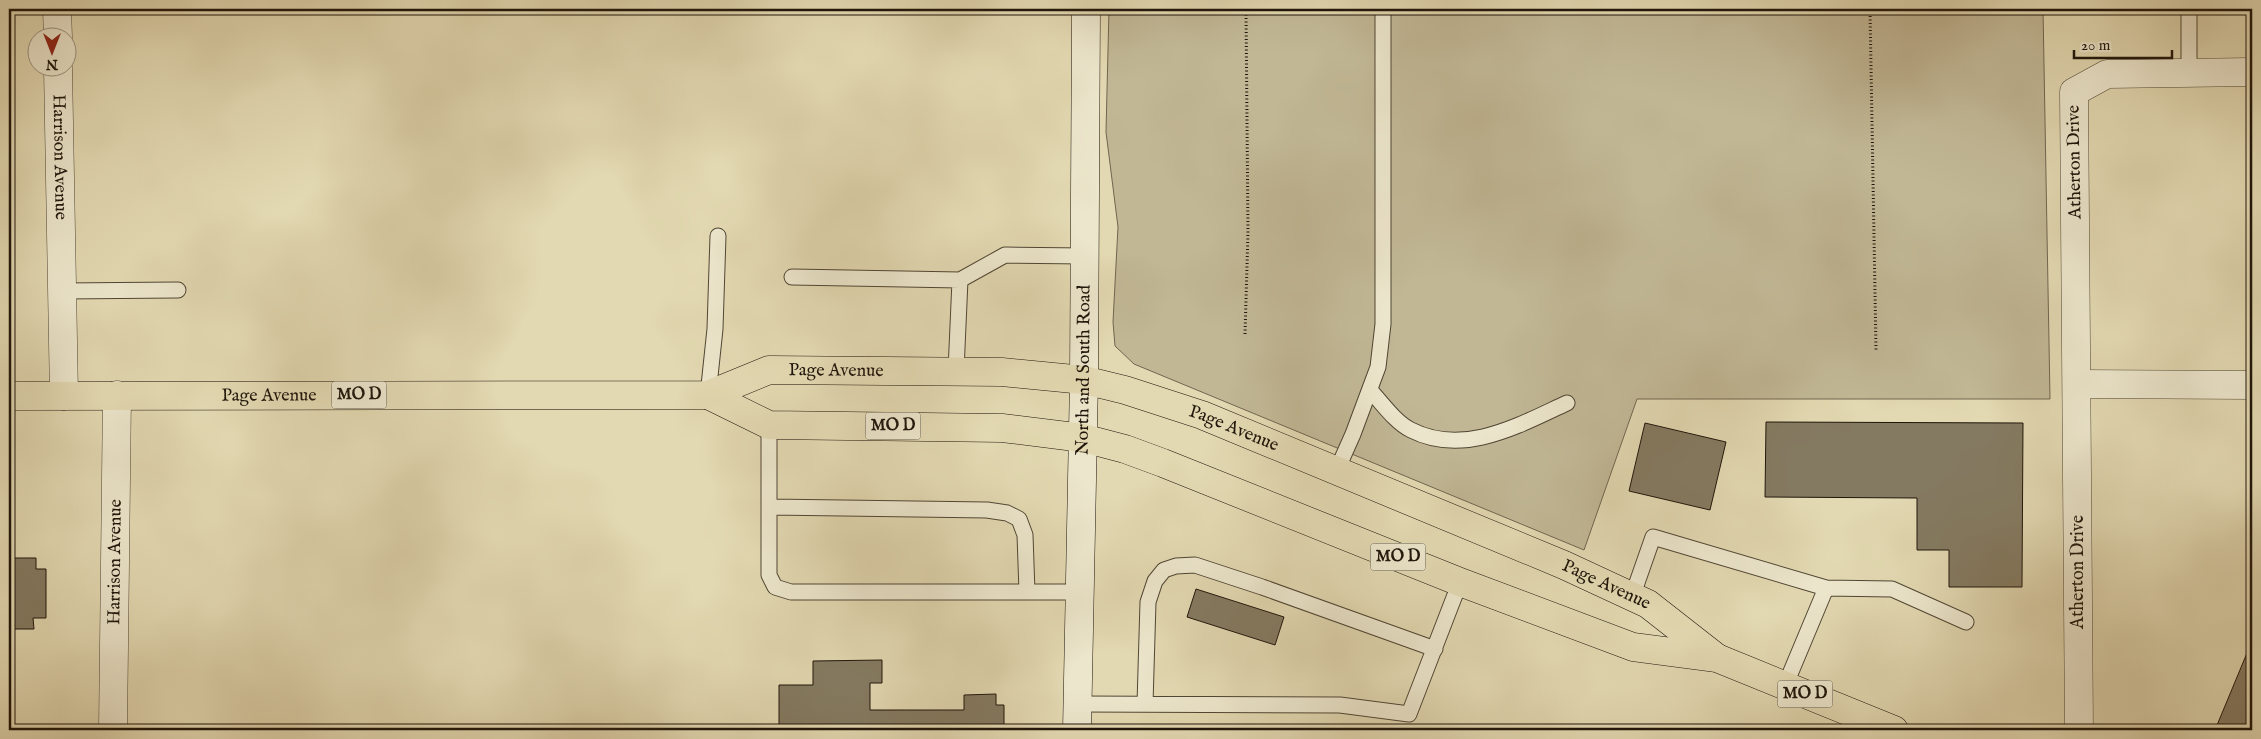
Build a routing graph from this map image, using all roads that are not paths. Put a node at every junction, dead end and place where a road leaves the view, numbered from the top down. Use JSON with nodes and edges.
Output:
{"nodes":[{"id":1,"x":57,"y":9,"type":"edge"},
{"id":2,"x":1086,"y":9,"type":"edge"},
{"id":3,"x":1384,"y":9,"type":"edge"},
{"id":4,"x":2189,"y":9,"type":"edge"},
{"id":5,"x":58,"y":28,"type":"edge"},
{"id":6,"x":2252,"y":72,"type":"edge"},
{"id":7,"x":2189,"y":73,"type":"junction"},
{"id":8,"x":58,"y":78,"type":"edge"},
{"id":9,"x":718,"y":236,"type":"dead end"},
{"id":10,"x":1085,"y":256,"type":"junction"},
{"id":11,"x":792,"y":277,"type":"dead end"},
{"id":12,"x":960,"y":280,"type":"junction"},
{"id":13,"x":178,"y":290,"type":"dead end"},
{"id":14,"x":62,"y":291,"type":"junction"},
{"id":15,"x":956,"y":371,"type":"junction"},
{"id":16,"x":1084,"y":380,"type":"junction"},
{"id":17,"x":2077,"y":384,"type":"junction"},
{"id":18,"x":2252,"y":385,"type":"edge"},
{"id":19,"x":1370,"y":390,"type":"junction"},
{"id":20,"x":117,"y":395,"type":"junction"},
{"id":21,"x":708,"y":395,"type":"junction"},
{"id":22,"x":9,"y":396,"type":"edge"},
{"id":23,"x":64,"y":396,"type":"junction"},
{"id":24,"x":1567,"y":403,"type":"dead end"},
{"id":25,"x":769,"y":425,"type":"junction"},
{"id":26,"x":1083,"y":438,"type":"junction"},
{"id":27,"x":1337,"y":470,"type":"junction"},
{"id":28,"x":770,"y":508,"type":"junction"},
{"id":29,"x":1460,"y":582,"type":"junction"},
{"id":30,"x":1826,"y":588,"type":"junction"},
{"id":31,"x":1026,"y":592,"type":"junction"},
{"id":32,"x":1080,"y":592,"type":"junction"},
{"id":33,"x":1632,"y":597,"type":"junction"},
{"id":34,"x":1966,"y":622,"type":"dead end"},
{"id":35,"x":1435,"y":649,"type":"junction"},
{"id":36,"x":1717,"y":658,"type":"junction"},
{"id":37,"x":1785,"y":686,"type":"junction"},
{"id":38,"x":1145,"y":704,"type":"junction"},
{"id":39,"x":1077,"y":717,"type":"edge"},
{"id":40,"x":113,"y":730,"type":"edge"},
{"id":41,"x":1894,"y":730,"type":"edge"},
{"id":42,"x":2079,"y":730,"type":"edge"}],
"edges":[{"from":1,"to":5,"type":"street"},
{"from":2,"to":10,"type":"street","name":"North and South Road"},
{"from":3,"to":19,"type":"lane"},
{"from":4,"to":7,"type":"lane"},
{"from":6,"to":7,"type":"street","name":"Atherton Drive"},
{"from":7,"to":17,"type":"street","name":"Atherton Drive"},
{"from":8,"to":14,"type":"street","name":"Harrison Avenue"},
{"from":9,"to":21,"type":"lane"},
{"from":10,"to":12,"type":"lane"},
{"from":10,"to":16,"type":"street","name":"North and South Road"},
{"from":11,"to":12,"type":"lane"},
{"from":12,"to":15,"type":"lane"},
{"from":13,"to":14,"type":"lane"},
{"from":14,"to":23,"type":"street","name":"Harrison Avenue"},
{"from":15,"to":16,"type":"main road","name":"Page Avenue","number":"MO D"},
{"from":15,"to":21,"type":"main road","name":"Page Avenue","number":"MO D"},
{"from":16,"to":26,"type":"street","name":"North and South Road"},
{"from":16,"to":27,"type":"main road","name":"Page Avenue","number":"MO D"},
{"from":17,"to":18,"type":"street"},
{"from":17,"to":42,"type":"street","name":"Atherton Drive"},
{"from":19,"to":24,"type":"lane"},
{"from":19,"to":27,"type":"lane"},
{"from":20,"to":21,"type":"main road","name":"Page Avenue","number":"MO D"},
{"from":20,"to":23,"type":"main road","name":"Page Avenue","number":"MO D"},
{"from":20,"to":40,"type":"street","name":"Harrison Avenue"},
{"from":21,"to":25,"type":"main road","name":"Page Avenue","number":"MO D"},
{"from":22,"to":23,"type":"main road","name":"Page Avenue","number":"MO D"},
{"from":25,"to":26,"type":"main road","name":"Page Avenue","number":"MO D"},
{"from":25,"to":28,"type":"lane"},
{"from":26,"to":29,"type":"main road","name":"Page Avenue","number":"MO D"},
{"from":26,"to":32,"type":"street","name":"North and South Road"},
{"from":27,"to":33,"type":"main road","name":"Page Avenue","number":"MO D"},
{"from":28,"to":31,"type":"lane"},
{"from":28,"to":31,"type":"lane"},
{"from":29,"to":35,"type":"lane"},
{"from":29,"to":36,"type":"main road","name":"Page Avenue","number":"MO D"},
{"from":30,"to":33,"type":"lane"},
{"from":30,"to":34,"type":"lane"},
{"from":30,"to":37,"type":"lane"},
{"from":31,"to":32,"type":"lane"},
{"from":32,"to":39,"type":"street","name":"North and South Road"},
{"from":33,"to":36,"type":"main road","name":"Page Avenue","number":"MO D"},
{"from":35,"to":38,"type":"lane"},
{"from":35,"to":38,"type":"lane"},
{"from":36,"to":37,"type":"main road","name":"Page Avenue","number":"MO D"},
{"from":37,"to":41,"type":"main road","name":"Page Avenue","number":"MO D"},
{"from":38,"to":39,"type":"lane"}]}
